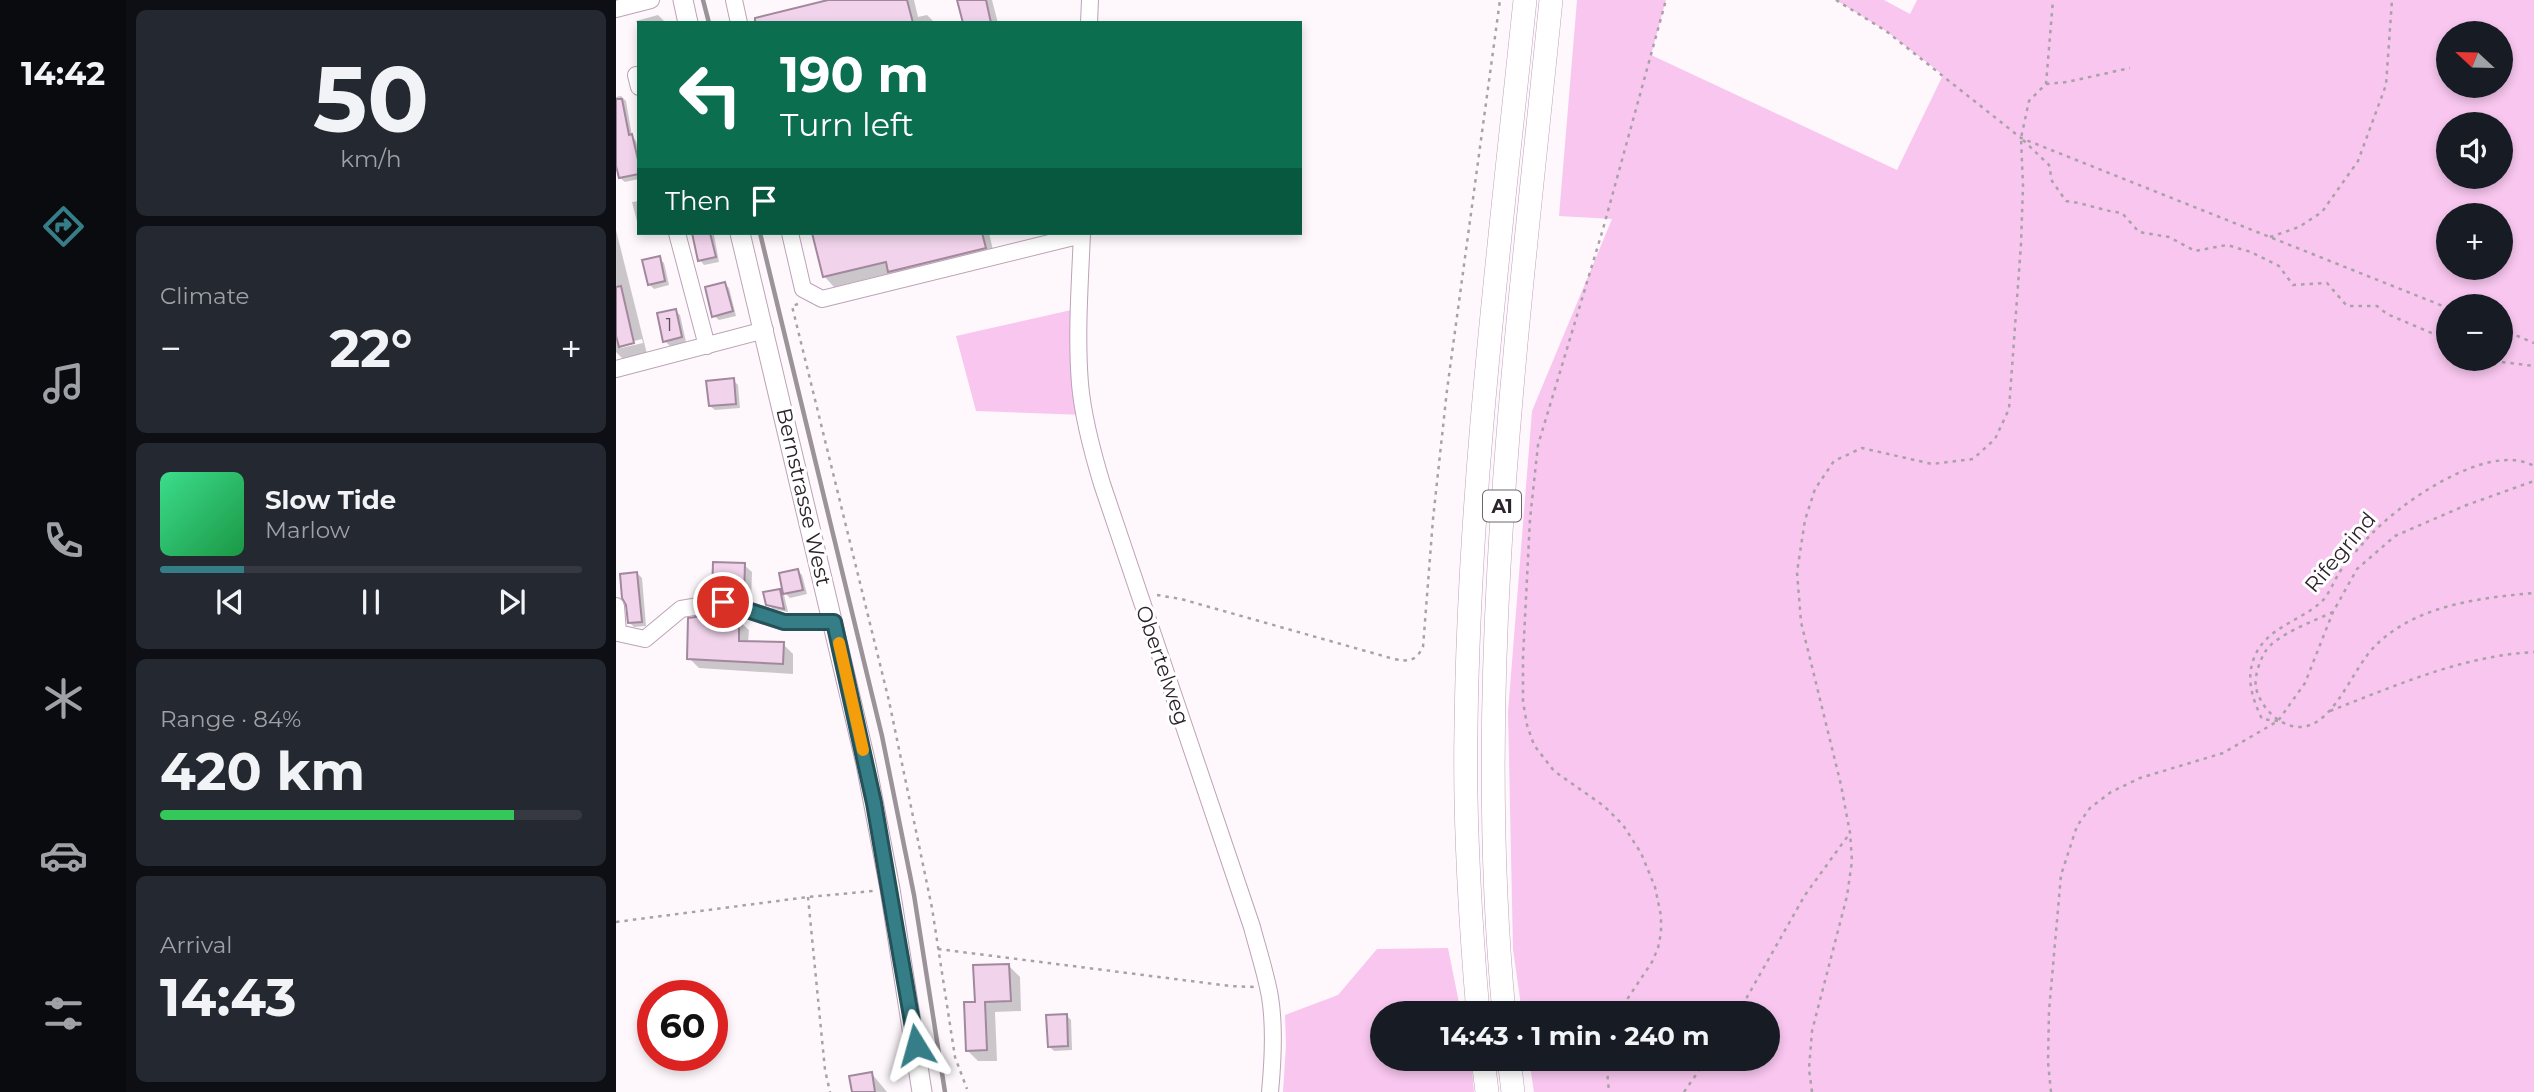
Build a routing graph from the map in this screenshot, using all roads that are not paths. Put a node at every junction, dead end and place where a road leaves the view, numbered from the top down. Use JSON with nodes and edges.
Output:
{"nodes":[{"id":1,"x":651,"y":0,"type":"edge"},
{"id":2,"x":683,"y":0,"type":"edge"},
{"id":3,"x":734,"y":0,"type":"edge"},
{"id":4,"x":1090,"y":0,"type":"edge"},
{"id":5,"x":1525,"y":0,"type":"edge"},
{"id":6,"x":1551,"y":0,"type":"edge"},
{"id":7,"x":616,"y":9,"type":"edge"},
{"id":8,"x":688,"y":21,"type":"edge"},
{"id":9,"x":739,"y":21,"type":"edge"},
{"id":10,"x":1089,"y":21,"type":"edge"},
{"id":11,"x":678,"y":235,"type":"edge"},
{"id":12,"x":741,"y":235,"type":"edge"},
{"id":13,"x":790,"y":235,"type":"edge"},
{"id":14,"x":1078,"y":235,"type":"edge"},
{"id":15,"x":1082,"y":235,"type":"edge"},
{"id":16,"x":765,"y":331,"type":"junction"},
{"id":17,"x":707,"y":346,"type":"junction"},
{"id":18,"x":616,"y":369,"type":"edge"},
{"id":19,"x":616,"y":607,"type":"edge"},
{"id":20,"x":834,"y":622,"type":"junction"},
{"id":21,"x":1477,"y":1001,"type":"edge"},
{"id":22,"x":1503,"y":1001,"type":"edge"},
{"id":23,"x":1484,"y":1071,"type":"edge"},
{"id":24,"x":1510,"y":1071,"type":"edge"},
{"id":25,"x":922,"y":1092,"type":"edge"},
{"id":26,"x":1270,"y":1092,"type":"edge"},
{"id":27,"x":1487,"y":1092,"type":"edge"},
{"id":28,"x":1513,"y":1092,"type":"edge"}],
"edges":[{"from":1,"to":7,"type":"street"},
{"from":2,"to":8,"type":"main road"},
{"from":3,"to":9,"type":"street"},
{"from":4,"to":10,"type":"street"},
{"from":5,"to":21,"type":"highway","number":"A1"},
{"from":6,"to":22,"type":"highway","number":"A1"},
{"from":11,"to":17,"type":"street"},
{"from":12,"to":16,"type":"main road","name":"Bernstrasse West"},
{"from":13,"to":14,"type":"street"},
{"from":15,"to":26,"type":"street","name":"Obertelweg"},
{"from":16,"to":17,"type":"street"},
{"from":16,"to":20,"type":"main road","name":"Bernstrasse West"},
{"from":17,"to":18,"type":"street"},
{"from":19,"to":20,"type":"street"},
{"from":20,"to":25,"type":"main road","name":"Bernstrasse West"},
{"from":23,"to":27,"type":"highway"},
{"from":24,"to":28,"type":"highway"}]}
